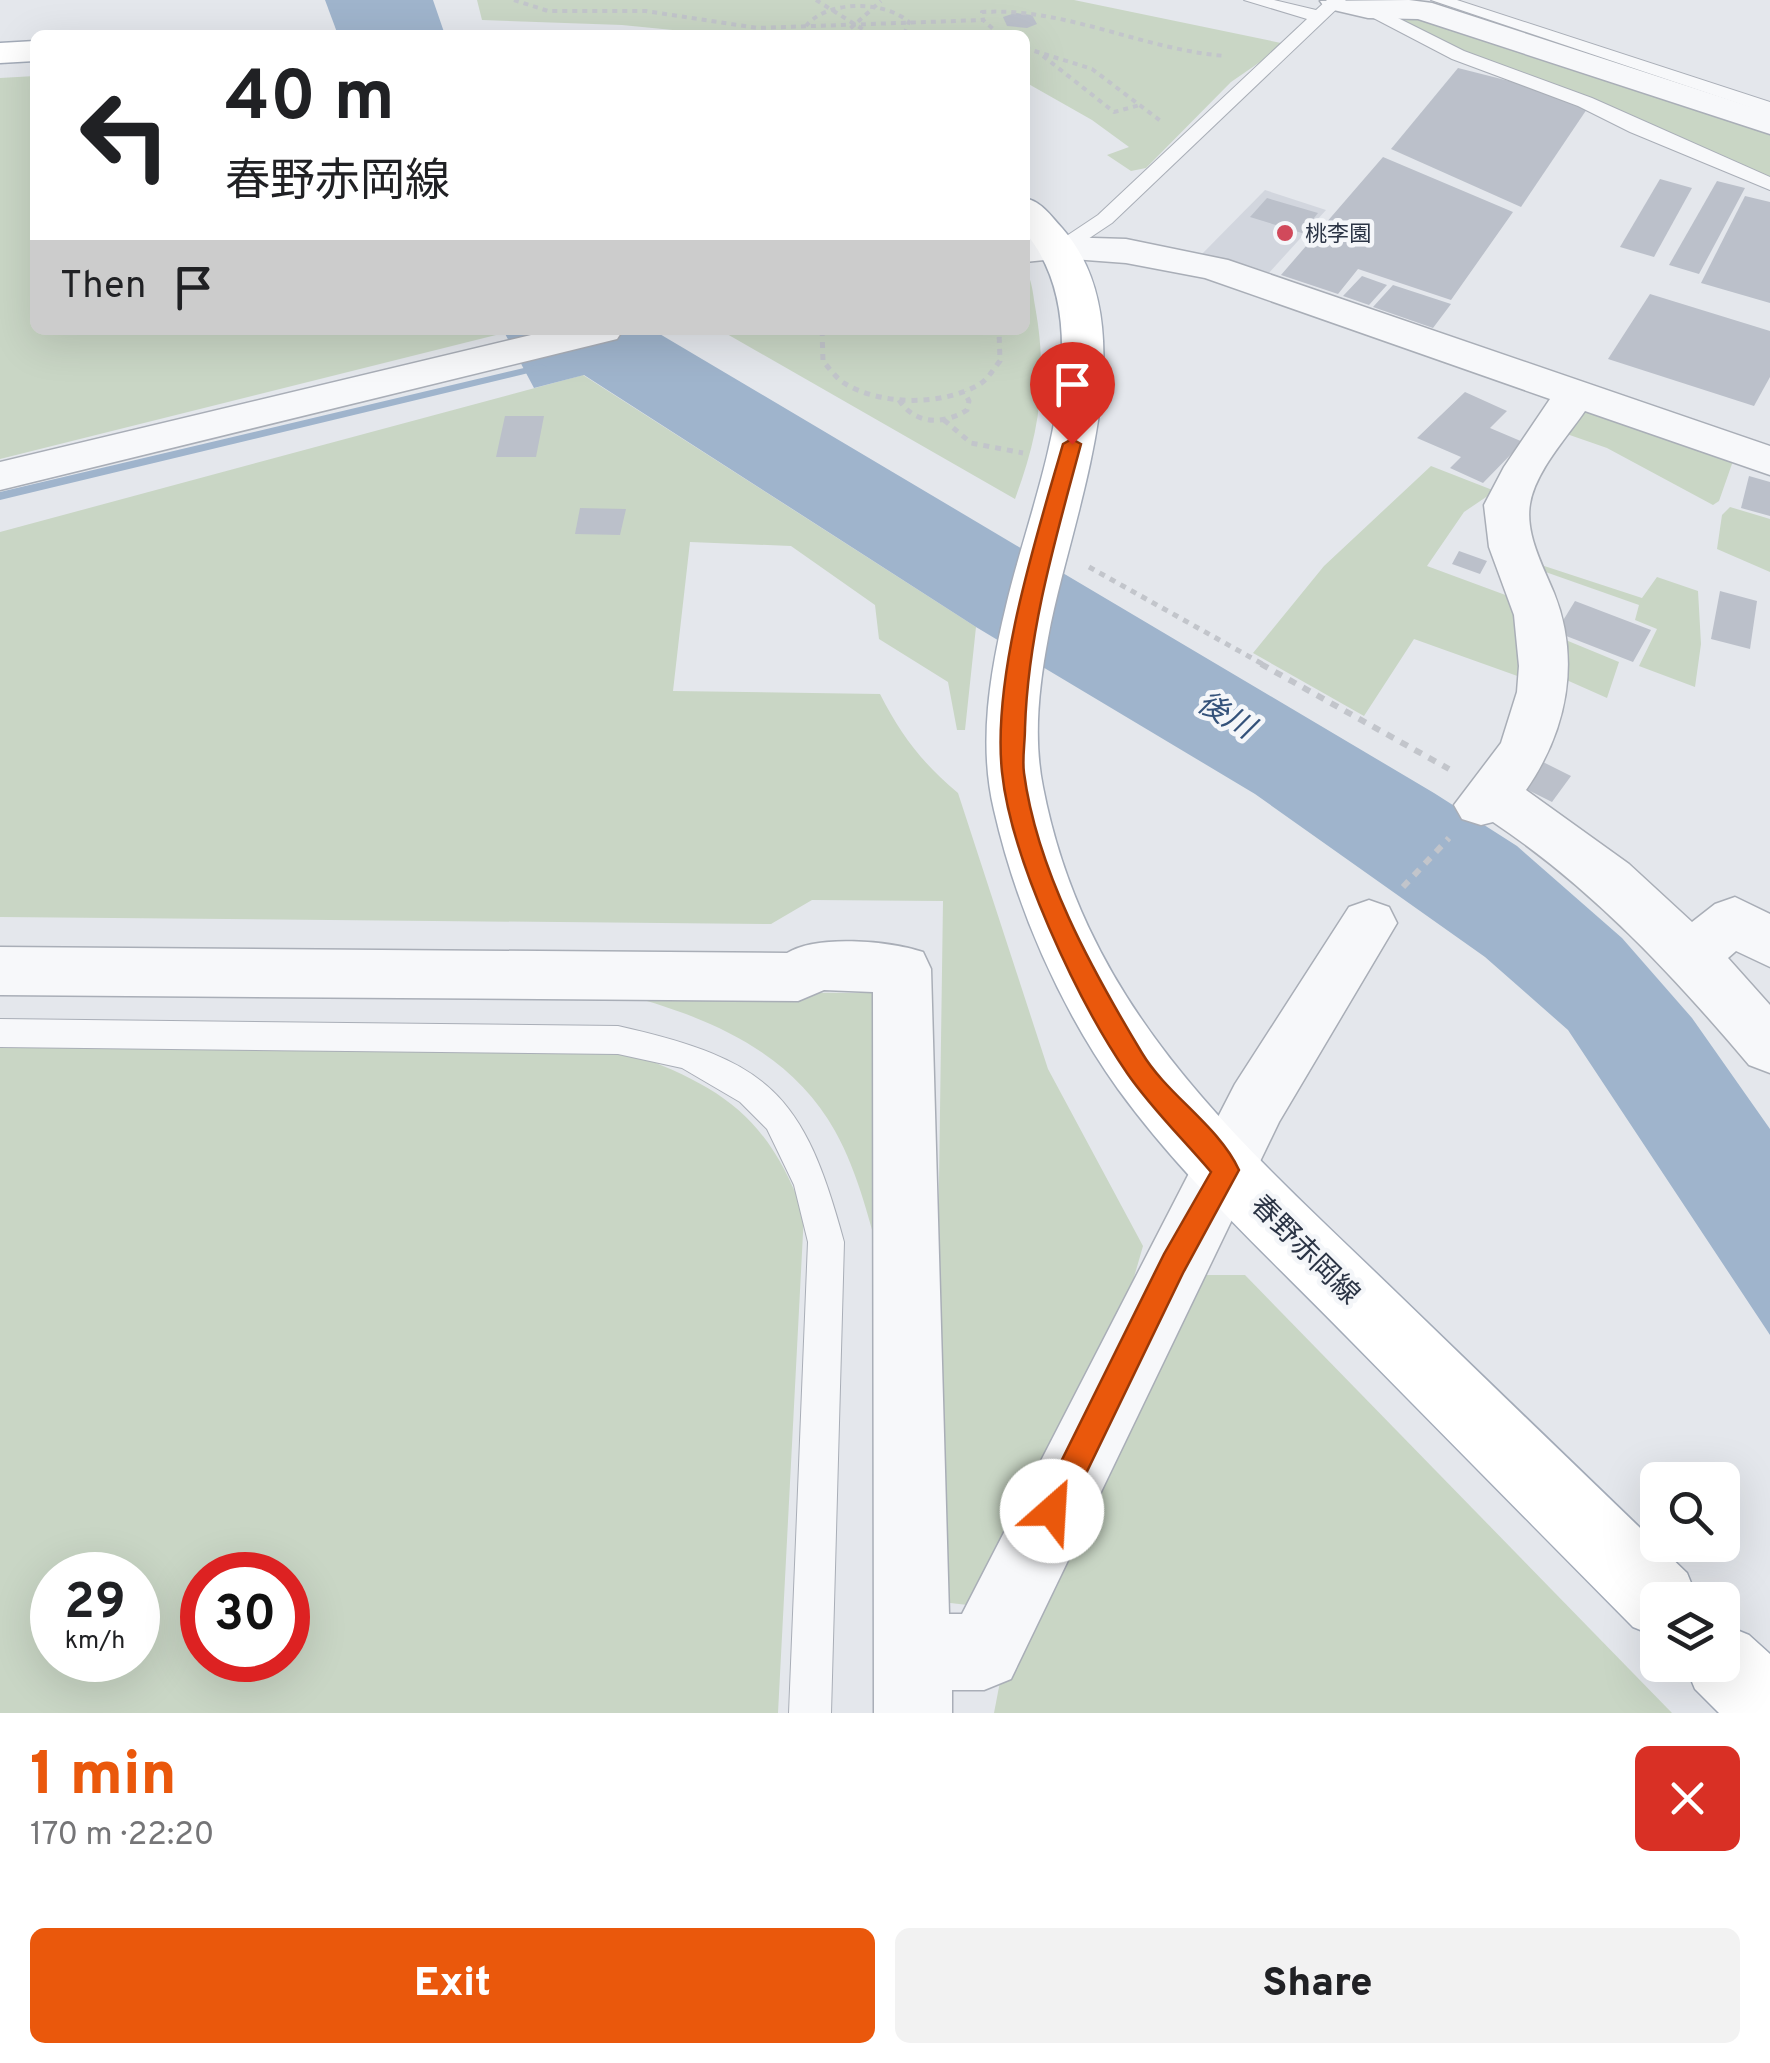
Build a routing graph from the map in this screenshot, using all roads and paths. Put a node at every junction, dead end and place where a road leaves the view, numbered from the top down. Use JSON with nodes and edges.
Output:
{"nodes":[{"id":1,"x":514,"y":0,"type":"edge"},
{"id":2,"x":630,"y":0,"type":"edge"},
{"id":3,"x":816,"y":0,"type":"edge"},
{"id":4,"x":1253,"y":0,"type":"edge"},
{"id":5,"x":1440,"y":0,"type":"edge"},
{"id":6,"x":881,"y":1,"type":"edge"},
{"id":7,"x":827,"y":5,"type":"junction"},
{"id":8,"x":1341,"y":6,"type":"edge"},
{"id":9,"x":628,"y":10,"type":"junction"},
{"id":10,"x":984,"y":20,"type":"junction"},
{"id":11,"x":909,"y":22,"type":"junction"},
{"id":12,"x":855,"y":24,"type":"junction"},
{"id":13,"x":806,"y":26,"type":"junction"},
{"id":14,"x":808,"y":30,"type":"edge"},
{"id":15,"x":849,"y":30,"type":"edge"},
{"id":16,"x":864,"y":30,"type":"edge"},
{"id":17,"x":906,"y":30,"type":"edge"},
{"id":18,"x":995,"y":30,"type":"edge"},
{"id":19,"x":1030,"y":50,"type":"edge"},
{"id":20,"x":30,"y":51,"type":"edge"},
{"id":21,"x":1237,"y":52,"type":"dead end"},
{"id":22,"x":0,"y":54,"type":"edge"},
{"id":23,"x":1041,"y":55,"type":"junction"},
{"id":24,"x":1141,"y":104,"type":"junction"},
{"id":25,"x":1770,"y":108,"type":"edge"},
{"id":26,"x":1770,"y":124,"type":"edge"},
{"id":27,"x":1168,"y":130,"type":"dead end"},
{"id":28,"x":1770,"y":184,"type":"edge"},
{"id":29,"x":1030,"y":221,"type":"edge"},
{"id":30,"x":1042,"y":250,"type":"edge"},
{"id":31,"x":581,"y":335,"type":"edge"},
{"id":32,"x":819,"y":335,"type":"edge"},
{"id":33,"x":1001,"y":335,"type":"edge"},
{"id":34,"x":964,"y":392,"type":"junction"},
{"id":35,"x":1575,"y":394,"type":"junction"},
{"id":36,"x":899,"y":400,"type":"junction"},
{"id":37,"x":944,"y":420,"type":"junction"},
{"id":38,"x":1040,"y":455,"type":"dead end"},
{"id":39,"x":1770,"y":462,"type":"edge"},
{"id":40,"x":0,"y":476,"type":"edge"},
{"id":41,"x":1058,"y":550,"type":"junction"},
{"id":42,"x":1487,"y":800,"type":"junction"},
{"id":43,"x":1369,"y":922,"type":"joint"},
{"id":44,"x":1770,"y":944,"type":"edge"},
{"id":45,"x":1692,"y":955,"type":"junction"},
{"id":46,"x":0,"y":971,"type":"edge"},
{"id":47,"x":0,"y":1032,"type":"edge"},
{"id":48,"x":1770,"y":1047,"type":"edge"},
{"id":49,"x":1226,"y":1170,"type":"junction"},
{"id":50,"x":1642,"y":1582,"type":"edge"},
{"id":51,"x":1740,"y":1679,"type":"edge"},
{"id":52,"x":913,"y":1682,"type":"edge"},
{"id":53,"x":1770,"y":1708,"type":"edge"},
{"id":54,"x":810,"y":1713,"type":"edge"}],
"edges":[{"from":1,"to":9,"type":"path"},
{"from":2,"to":9,"type":"path"},
{"from":3,"to":7,"type":"path"},
{"from":4,"to":8,"type":"lane"},
{"from":5,"to":25,"type":"lane"},
{"from":6,"to":7,"type":"path"},
{"from":6,"to":11,"type":"path"},
{"from":6,"to":12,"type":"path"},
{"from":7,"to":12,"type":"path"},
{"from":7,"to":13,"type":"path"},
{"from":8,"to":26,"type":"street"},
{"from":8,"to":28,"type":"lane"},
{"from":8,"to":30,"type":"lane"},
{"from":9,"to":13,"type":"path"},
{"from":10,"to":11,"type":"path"},
{"from":10,"to":18,"type":"path"},
{"from":10,"to":21,"type":"path"},
{"from":11,"to":12,"type":"path"},
{"from":11,"to":17,"type":"path"},
{"from":12,"to":13,"type":"path"},
{"from":12,"to":15,"type":"path"},
{"from":12,"to":16,"type":"path"},
{"from":13,"to":14,"type":"path"},
{"from":19,"to":23,"type":"path"},
{"from":20,"to":22,"type":"main road"},
{"from":23,"to":24,"type":"path"},
{"from":23,"to":24,"type":"path"},
{"from":24,"to":27,"type":"path"},
{"from":29,"to":30,"type":"main road","name":"春野赤岡線"},
{"from":30,"to":35,"type":"street"},
{"from":30,"to":41,"type":"main road","name":"春野赤岡線"},
{"from":31,"to":40,"type":"street"},
{"from":32,"to":36,"type":"path"},
{"from":33,"to":34,"type":"path"},
{"from":34,"to":36,"type":"path"},
{"from":34,"to":37,"type":"path"},
{"from":35,"to":39,"type":"street"},
{"from":35,"to":42,"type":"street"},
{"from":36,"to":37,"type":"path"},
{"from":37,"to":38,"type":"path"},
{"from":41,"to":42,"type":"path"},
{"from":41,"to":49,"type":"main road","name":"春野赤岡線"},
{"from":42,"to":43,"type":"path"},
{"from":42,"to":45,"type":"street"},
{"from":43,"to":49,"type":"street"},
{"from":44,"to":45,"type":"street"},
{"from":45,"to":48,"type":"street"},
{"from":46,"to":52,"type":"street"},
{"from":47,"to":54,"type":"lane"},
{"from":49,"to":50,"type":"main road","name":"春野赤岡線"},
{"from":49,"to":52,"type":"street"},
{"from":51,"to":53,"type":"main road"}]}
